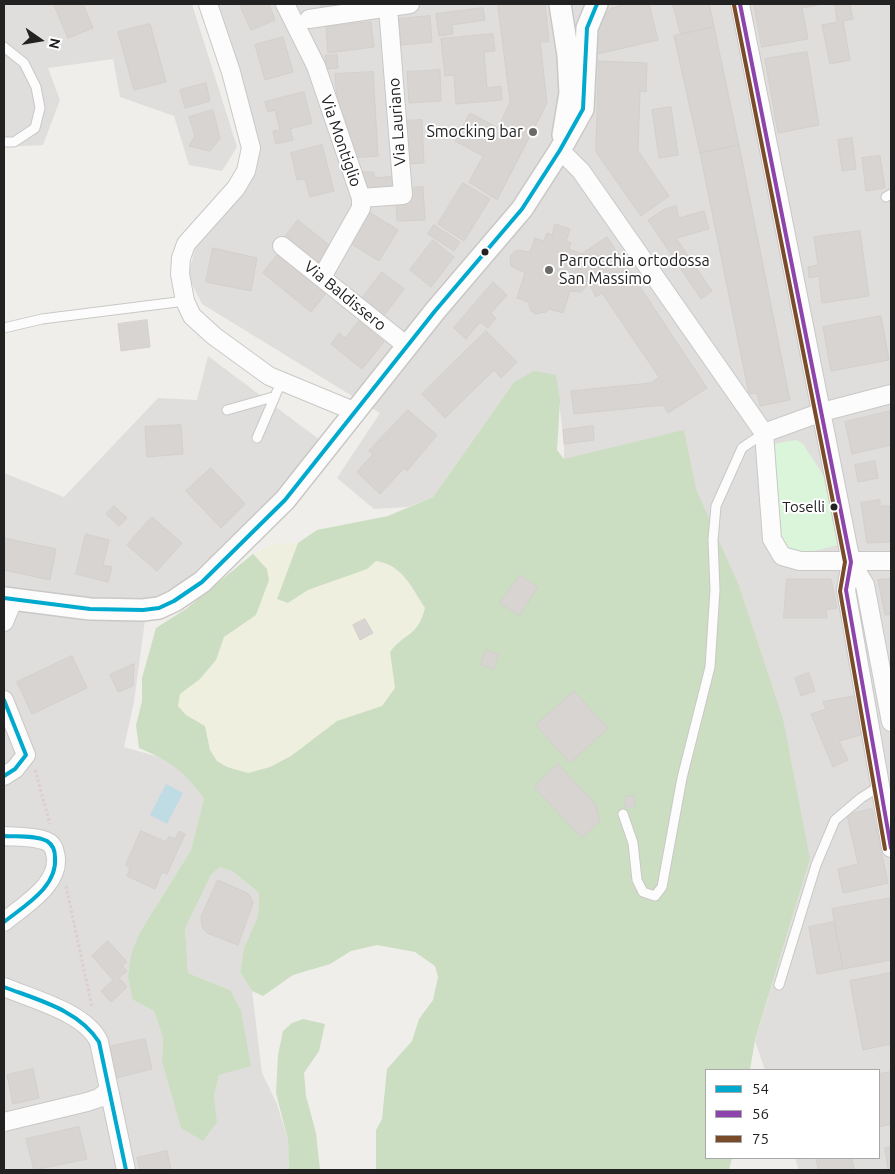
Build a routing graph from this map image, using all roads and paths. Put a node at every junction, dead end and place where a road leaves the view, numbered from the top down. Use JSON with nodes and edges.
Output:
{"nodes":[{"id":1,"x":208,"y":4,"type":"edge"},
{"id":2,"x":285,"y":4,"type":"edge"},
{"id":3,"x":410,"y":4,"type":"edge"},
{"id":4,"x":560,"y":4,"type":"edge"},
{"id":5,"x":597,"y":4,"type":"edge"},
{"id":6,"x":740,"y":4,"type":"edge"},
{"id":7,"x":388,"y":8,"type":"junction"},
{"id":8,"x":309,"y":19,"type":"dead end"},
{"id":9,"x":4,"y":47,"type":"edge"},
{"id":10,"x":4,"y":142,"type":"edge"},
{"id":11,"x":560,"y":150,"type":"junction"},
{"id":12,"x":360,"y":198,"type":"junction"},
{"id":13,"x":282,"y":246,"type":"dead end"},
{"id":14,"x":322,"y":277,"type":"junction"},
{"id":15,"x":185,"y":301,"type":"junction"},
{"id":16,"x":4,"y":328,"type":"edge"},
{"id":17,"x":408,"y":346,"type":"junction"},
{"id":18,"x":282,"y":380,"type":"junction"},
{"id":19,"x":891,"y":394,"type":"edge"},
{"id":20,"x":273,"y":397,"type":"junction"},
{"id":21,"x":227,"y":410,"type":"dead end"},
{"id":22,"x":356,"y":412,"type":"junction"},
{"id":23,"x":822,"y":412,"type":"junction"},
{"id":24,"x":764,"y":433,"type":"junction"},
{"id":25,"x":257,"y":438,"type":"dead end"},
{"id":26,"x":891,"y":560,"type":"edge"},
{"id":27,"x":851,"y":562,"type":"junction"},
{"id":28,"x":8,"y":599,"type":"edge"},
{"id":29,"x":4,"y":622,"type":"edge"},
{"id":30,"x":4,"y":700,"type":"edge"},
{"id":31,"x":891,"y":722,"type":"edge"},
{"id":32,"x":26,"y":755,"type":"junction"},
{"id":33,"x":4,"y":776,"type":"edge"},
{"id":34,"x":880,"y":786,"type":"junction"},
{"id":35,"x":623,"y":814,"type":"dead end"},
{"id":36,"x":50,"y":826,"type":"dead end"},
{"id":37,"x":4,"y":836,"type":"edge"},
{"id":38,"x":891,"y":848,"type":"edge"},
{"id":39,"x":68,"y":898,"type":"dead end"},
{"id":40,"x":4,"y":922,"type":"edge"},
{"id":41,"x":779,"y":985,"type":"dead end"},
{"id":42,"x":4,"y":987,"type":"edge"},
{"id":43,"x":93,"y":1013,"type":"dead end"},
{"id":44,"x":109,"y":1090,"type":"junction"},
{"id":45,"x":4,"y":1122,"type":"edge"},
{"id":46,"x":126,"y":1170,"type":"edge"}],
"edges":[{"from":1,"to":15,"type":"street"},
{"from":2,"to":12,"type":"street","name":"Via Montiglio"},
{"from":3,"to":7,"type":"street"},
{"from":4,"to":11,"type":"street"},
{"from":5,"to":11,"type":"street"},
{"from":6,"to":23,"type":"street"},
{"from":7,"to":8,"type":"street"},
{"from":7,"to":12,"type":"street","name":"Via Lauriano"},
{"from":9,"to":10,"type":"lane"},
{"from":11,"to":17,"type":"street"},
{"from":11,"to":24,"type":"street"},
{"from":12,"to":14,"type":"street","name":"Via Montiglio"},
{"from":13,"to":14,"type":"street","name":"Via Baldissero"},
{"from":14,"to":17,"type":"street","name":"Via Baldissero"},
{"from":15,"to":16,"type":"lane"},
{"from":15,"to":18,"type":"street"},
{"from":17,"to":22,"type":"street"},
{"from":18,"to":20,"type":"lane"},
{"from":18,"to":22,"type":"street"},
{"from":19,"to":23,"type":"street"},
{"from":20,"to":21,"type":"lane"},
{"from":20,"to":25,"type":"lane"},
{"from":22,"to":28,"type":"street"},
{"from":23,"to":24,"type":"street"},
{"from":23,"to":27,"type":"street"},
{"from":24,"to":27,"type":"street"},
{"from":24,"to":35,"type":"lane"},
{"from":26,"to":27,"type":"street"},
{"from":27,"to":31,"type":"street"},
{"from":27,"to":34,"type":"street"},
{"from":28,"to":29,"type":"street"},
{"from":30,"to":32,"type":"street"},
{"from":32,"to":33,"type":"street"},
{"from":32,"to":36,"type":"path"},
{"from":34,"to":38,"type":"street"},
{"from":34,"to":41,"type":"lane"},
{"from":37,"to":40,"type":"street"},
{"from":39,"to":43,"type":"path"},
{"from":42,"to":44,"type":"street"},
{"from":44,"to":45,"type":"street"},
{"from":44,"to":46,"type":"street"}]}
